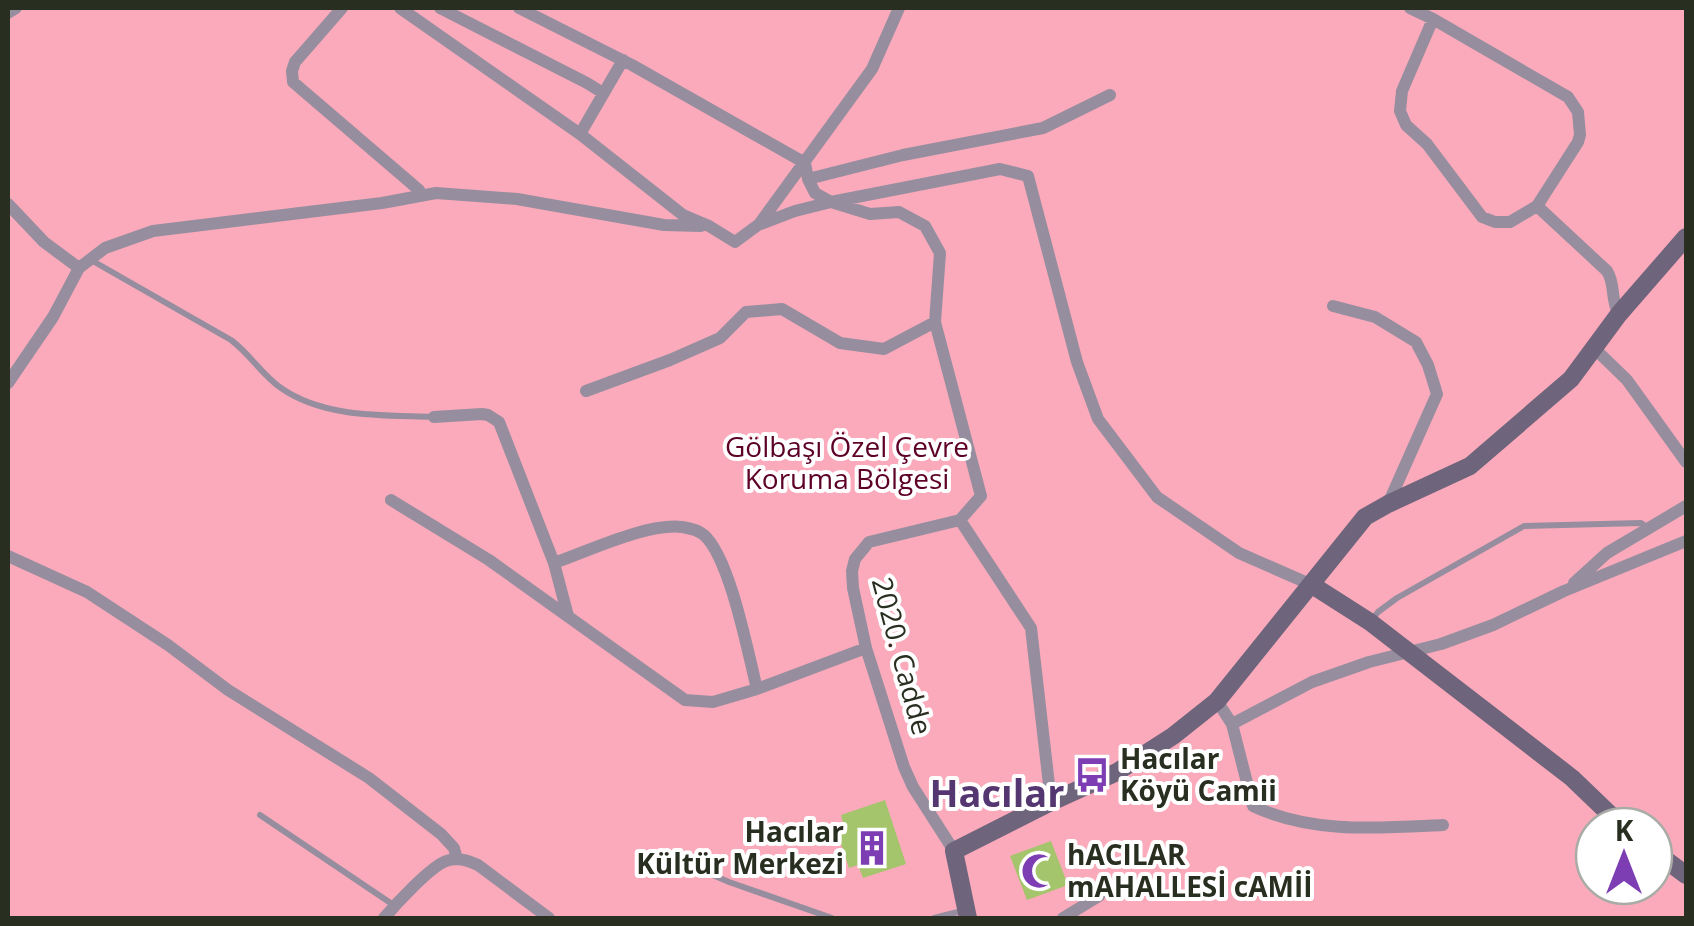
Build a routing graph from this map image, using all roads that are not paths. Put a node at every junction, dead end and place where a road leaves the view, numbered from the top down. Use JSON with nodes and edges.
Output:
{"nodes":[{"id":1,"x":16,"y":8,"type":"edge"},
{"id":2,"x":342,"y":8,"type":"edge"},
{"id":3,"x":400,"y":8,"type":"edge"},
{"id":4,"x":438,"y":8,"type":"edge"},
{"id":5,"x":519,"y":8,"type":"edge"},
{"id":6,"x":899,"y":8,"type":"edge"},
{"id":7,"x":1410,"y":8,"type":"edge"},
{"id":8,"x":8,"y":13,"type":"edge"},
{"id":9,"x":1433,"y":19,"type":"junction"},
{"id":10,"x":451,"y":43,"type":"junction"},
{"id":11,"x":623,"y":60,"type":"junction"},
{"id":12,"x":603,"y":93,"type":"junction"},
{"id":13,"x":1110,"y":95,"type":"dead end"},
{"id":14,"x":580,"y":134,"type":"junction"},
{"id":15,"x":805,"y":163,"type":"junction"},
{"id":16,"x":808,"y":180,"type":"junction"},
{"id":17,"x":420,"y":196,"type":"junction"},
{"id":18,"x":831,"y":202,"type":"junction"},
{"id":19,"x":8,"y":204,"type":"edge"},
{"id":20,"x":1537,"y":206,"type":"junction"},
{"id":21,"x":758,"y":225,"type":"junction"},
{"id":22,"x":709,"y":226,"type":"junction"},
{"id":23,"x":1686,"y":237,"type":"edge"},
{"id":24,"x":84,"y":264,"type":"junction"},
{"id":25,"x":1332,"y":306,"type":"dead end"},
{"id":26,"x":1619,"y":314,"type":"junction"},
{"id":27,"x":935,"y":322,"type":"junction"},
{"id":28,"x":1594,"y":348,"type":"junction"},
{"id":29,"x":8,"y":383,"type":"edge"},
{"id":30,"x":586,"y":391,"type":"dead end"},
{"id":31,"x":434,"y":417,"type":"joint"},
{"id":32,"x":1686,"y":462,"type":"edge"},
{"id":33,"x":391,"y":500,"type":"dead end"},
{"id":34,"x":1388,"y":504,"type":"junction"},
{"id":35,"x":1686,"y":506,"type":"edge"},
{"id":36,"x":960,"y":520,"type":"junction"},
{"id":37,"x":1649,"y":529,"type":"junction"},
{"id":38,"x":1686,"y":541,"type":"edge"},
{"id":39,"x":8,"y":556,"type":"edge"},
{"id":40,"x":554,"y":563,"type":"junction"},
{"id":41,"x":1312,"y":585,"type":"junction"},
{"id":42,"x":1564,"y":591,"type":"junction"},
{"id":43,"x":568,"y":616,"type":"junction"},
{"id":44,"x":1370,"y":622,"type":"junction"},
{"id":45,"x":866,"y":648,"type":"junction"},
{"id":46,"x":1411,"y":653,"type":"junction"},
{"id":47,"x":756,"y":688,"type":"junction"},
{"id":48,"x":1217,"y":701,"type":"junction"},
{"id":49,"x":1232,"y":724,"type":"junction"},
{"id":50,"x":1051,"y":802,"type":"junction"},
{"id":51,"x":1601,"y":806,"type":"edge"},
{"id":52,"x":260,"y":815,"type":"dead end"},
{"id":53,"x":1443,"y":824,"type":"dead end"},
{"id":54,"x":954,"y":851,"type":"junction"},
{"id":55,"x":458,"y":859,"type":"junction"},
{"id":56,"x":685,"y":863,"type":"dead end"},
{"id":57,"x":1098,"y":896,"type":"dead end"},
{"id":58,"x":394,"y":906,"type":"junction"},
{"id":59,"x":967,"y":914,"type":"edge"},
{"id":60,"x":384,"y":918,"type":"edge"},
{"id":61,"x":549,"y":918,"type":"edge"},
{"id":62,"x":832,"y":918,"type":"edge"},
{"id":63,"x":934,"y":918,"type":"edge"},
{"id":64,"x":1063,"y":918,"type":"edge"}],
"edges":[{"from":1,"to":8,"type":"street"},
{"from":2,"to":17,"type":"street"},
{"from":3,"to":10,"type":"street"},
{"from":4,"to":10,"type":"street"},
{"from":4,"to":12,"type":"street"},
{"from":5,"to":11,"type":"street"},
{"from":6,"to":15,"type":"street"},
{"from":7,"to":9,"type":"street"},
{"from":9,"to":20,"type":"street"},
{"from":9,"to":20,"type":"street"},
{"from":10,"to":14,"type":"street"},
{"from":11,"to":12,"type":"street"},
{"from":11,"to":15,"type":"street"},
{"from":12,"to":14,"type":"street"},
{"from":13,"to":16,"type":"street"},
{"from":14,"to":22,"type":"street"},
{"from":15,"to":16,"type":"street"},
{"from":15,"to":21,"type":"street"},
{"from":16,"to":18,"type":"street"},
{"from":17,"to":22,"type":"street"},
{"from":17,"to":24,"type":"street"},
{"from":18,"to":21,"type":"street"},
{"from":18,"to":27,"type":"street"},
{"from":18,"to":41,"type":"street"},
{"from":19,"to":24,"type":"street"},
{"from":20,"to":26,"type":"street"},
{"from":21,"to":22,"type":"street"},
{"from":23,"to":26,"type":"street"},
{"from":24,"to":29,"type":"street"},
{"from":24,"to":31,"type":"lane"},
{"from":25,"to":34,"type":"street"},
{"from":26,"to":28,"type":"street"},
{"from":27,"to":30,"type":"street"},
{"from":27,"to":36,"type":"street"},
{"from":28,"to":32,"type":"street"},
{"from":28,"to":34,"type":"street"},
{"from":31,"to":40,"type":"street"},
{"from":33,"to":43,"type":"street"},
{"from":34,"to":41,"type":"street"},
{"from":35,"to":37,"type":"street"},
{"from":36,"to":45,"type":"street","name":"2020. Cadde"},
{"from":36,"to":50,"type":"street"},
{"from":37,"to":42,"type":"street"},
{"from":37,"to":44,"type":"lane"},
{"from":38,"to":42,"type":"street"},
{"from":39,"to":55,"type":"street"},
{"from":40,"to":43,"type":"street"},
{"from":40,"to":47,"type":"street"},
{"from":41,"to":44,"type":"street"},
{"from":41,"to":48,"type":"street"},
{"from":42,"to":46,"type":"street"},
{"from":43,"to":47,"type":"street"},
{"from":44,"to":46,"type":"street"},
{"from":45,"to":47,"type":"street"},
{"from":45,"to":54,"type":"street","name":"2020. Cadde"},
{"from":46,"to":49,"type":"street"},
{"from":46,"to":51,"type":"street"},
{"from":48,"to":49,"type":"street"},
{"from":48,"to":50,"type":"street"},
{"from":49,"to":53,"type":"street"},
{"from":50,"to":54,"type":"street"},
{"from":52,"to":58,"type":"lane"},
{"from":54,"to":59,"type":"street","name":"2020. Cadde"},
{"from":55,"to":58,"type":"street"},
{"from":55,"to":61,"type":"street"},
{"from":56,"to":62,"type":"lane"},
{"from":57,"to":64,"type":"street"},
{"from":58,"to":60,"type":"street"},
{"from":59,"to":63,"type":"lane"}]}
